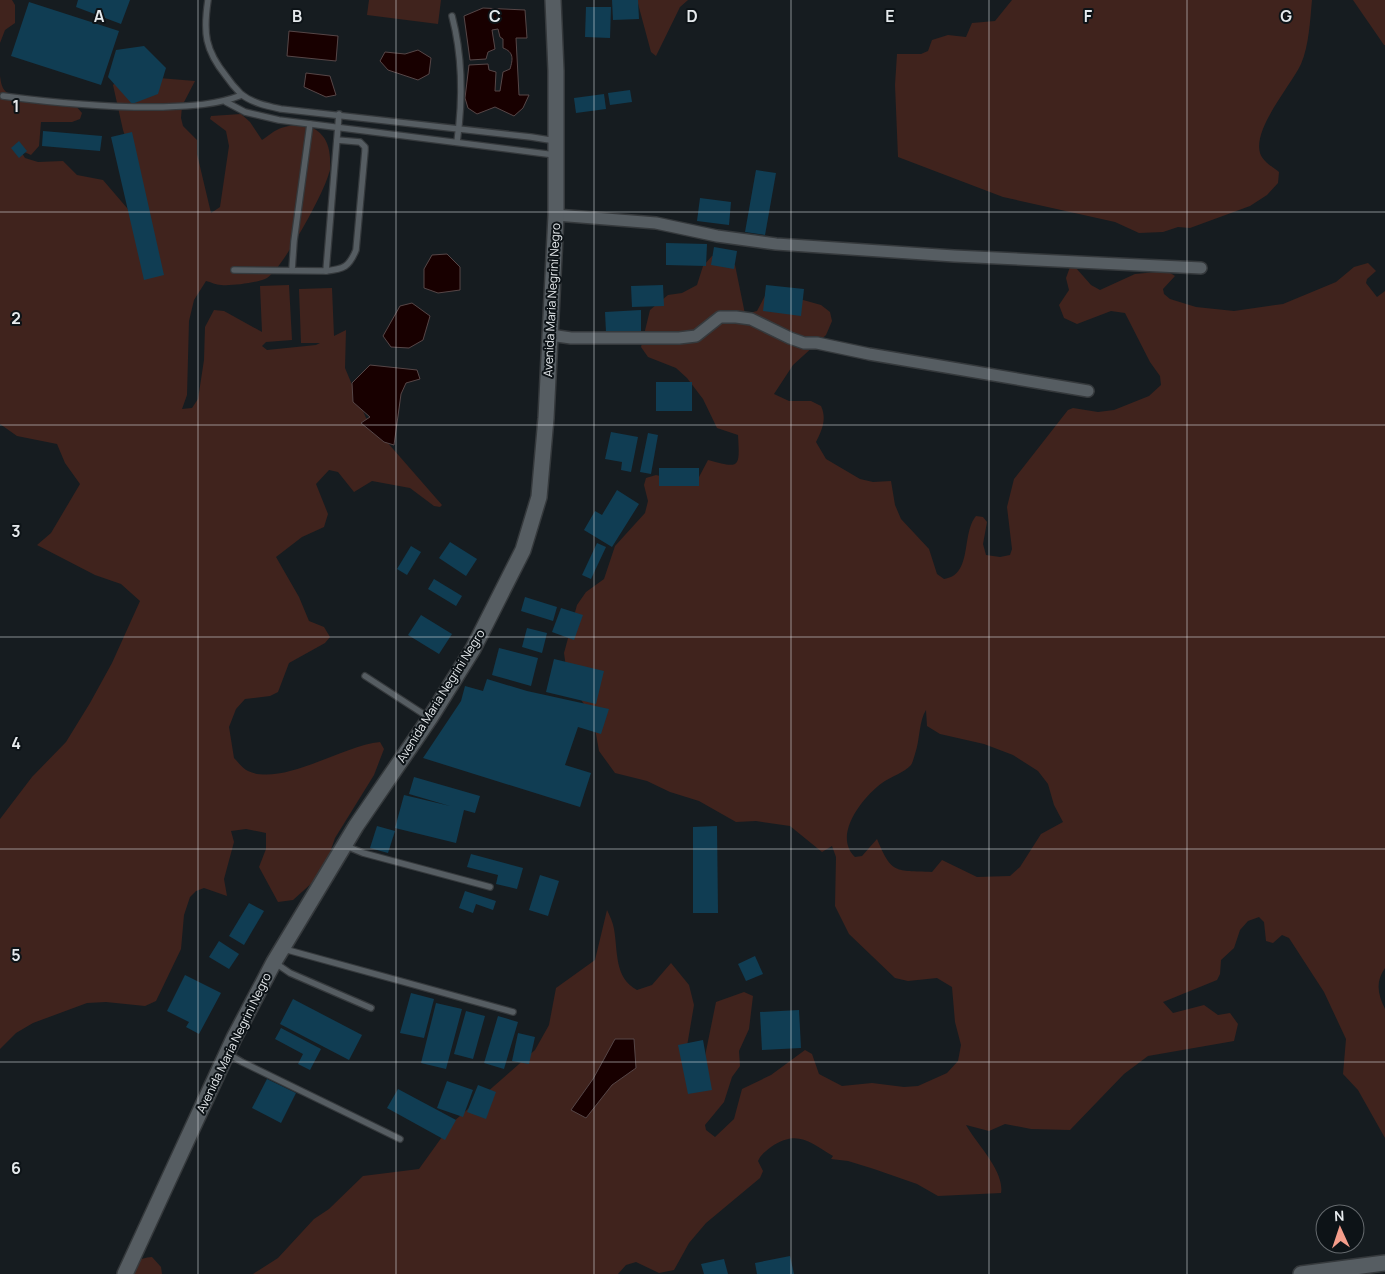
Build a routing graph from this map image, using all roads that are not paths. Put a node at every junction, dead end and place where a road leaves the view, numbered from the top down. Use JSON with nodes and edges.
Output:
{"nodes":[{"id":1,"x":208,"y":0,"type":"edge"},
{"id":2,"x":553,"y":0,"type":"edge"},
{"id":3,"x":452,"y":16,"type":"dead end"},
{"id":4,"x":242,"y":95,"type":"junction"},
{"id":5,"x":3,"y":96,"type":"dead end"},
{"id":6,"x":226,"y":102,"type":"junction"},
{"id":7,"x":339,"y":114,"type":"junction"},
{"id":8,"x":310,"y":124,"type":"junction"},
{"id":9,"x":459,"y":128,"type":"junction"},
{"id":10,"x":338,"y":129,"type":"junction"},
{"id":11,"x":337,"y":140,"type":"junction"},
{"id":12,"x":457,"y":142,"type":"junction"},
{"id":13,"x":556,"y":148,"type":"junction"},
{"id":14,"x":556,"y":215,"type":"junction"},
{"id":15,"x":1201,"y":268,"type":"dead end"},
{"id":16,"x":234,"y":270,"type":"dead end"},
{"id":17,"x":292,"y":270,"type":"junction"},
{"id":18,"x":326,"y":270,"type":"junction"},
{"id":19,"x":550,"y":335,"type":"junction"},
{"id":20,"x":1088,"y":391,"type":"dead end"},
{"id":21,"x":365,"y":676,"type":"dead end"},
{"id":22,"x":430,"y":718,"type":"junction"},
{"id":23,"x":344,"y":846,"type":"junction"},
{"id":24,"x":490,"y":887,"type":"dead end"},
{"id":25,"x":282,"y":949,"type":"junction"},
{"id":26,"x":274,"y":962,"type":"junction"},
{"id":27,"x":371,"y":1008,"type":"dead end"},
{"id":28,"x":513,"y":1012,"type":"dead end"},
{"id":29,"x":227,"y":1053,"type":"junction"},
{"id":30,"x":400,"y":1140,"type":"dead end"},
{"id":31,"x":1385,"y":1263,"type":"edge"},
{"id":32,"x":1357,"y":1270,"type":"edge"},
{"id":33,"x":125,"y":1274,"type":"edge"},
{"id":34,"x":1301,"y":1274,"type":"edge"}],
"edges":[{"from":1,"to":4,"type":"lane"},
{"from":2,"to":13,"type":"street","name":"Avenida Maria Negrini Negro"},
{"from":3,"to":9,"type":"lane"},
{"from":4,"to":6,"type":"lane"},
{"from":4,"to":7,"type":"lane"},
{"from":5,"to":6,"type":"lane"},
{"from":6,"to":8,"type":"lane"},
{"from":7,"to":9,"type":"lane"},
{"from":7,"to":10,"type":"lane"},
{"from":8,"to":10,"type":"lane"},
{"from":8,"to":17,"type":"lane"},
{"from":9,"to":12,"type":"lane"},
{"from":9,"to":13,"type":"lane"},
{"from":10,"to":11,"type":"lane"},
{"from":10,"to":12,"type":"lane"},
{"from":11,"to":18,"type":"lane"},
{"from":11,"to":18,"type":"lane"},
{"from":12,"to":13,"type":"lane"},
{"from":13,"to":14,"type":"street","name":"Avenida Maria Negrini Negro"},
{"from":14,"to":15,"type":"street"},
{"from":14,"to":19,"type":"street","name":"Avenida Maria Negrini Negro"},
{"from":16,"to":17,"type":"lane"},
{"from":17,"to":18,"type":"lane"},
{"from":19,"to":20,"type":"street"},
{"from":19,"to":22,"type":"street","name":"Avenida Maria Negrini Negro"},
{"from":21,"to":22,"type":"lane"},
{"from":22,"to":23,"type":"street","name":"Avenida Maria Negrini Negro"},
{"from":23,"to":24,"type":"lane"},
{"from":23,"to":25,"type":"street","name":"Avenida Maria Negrini Negro"},
{"from":25,"to":26,"type":"street","name":"Avenida Maria Negrini Negro"},
{"from":25,"to":28,"type":"lane"},
{"from":26,"to":27,"type":"lane"},
{"from":26,"to":29,"type":"street","name":"Avenida Maria Negrini Negro"},
{"from":29,"to":30,"type":"lane"},
{"from":29,"to":33,"type":"street","name":"Avenida Maria Negrini Negro"},
{"from":31,"to":32,"type":"street"},
{"from":32,"to":34,"type":"street"}]}
